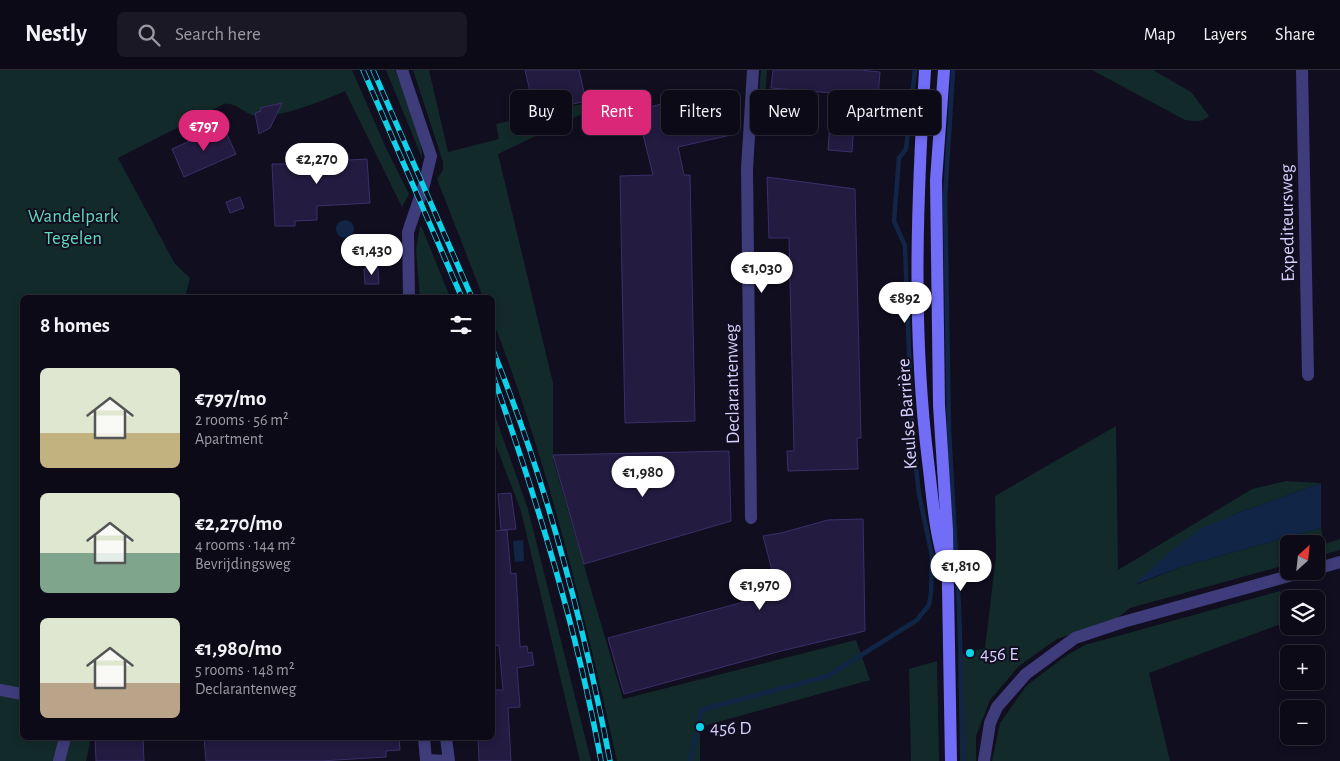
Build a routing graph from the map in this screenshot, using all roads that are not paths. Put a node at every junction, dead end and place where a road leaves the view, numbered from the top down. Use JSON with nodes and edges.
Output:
{"nodes":[{"id":1,"x":402,"y":70,"type":"edge"},
{"id":2,"x":753,"y":70,"type":"edge"},
{"id":3,"x":925,"y":70,"type":"edge"},
{"id":4,"x":944,"y":70,"type":"edge"},
{"id":5,"x":1302,"y":70,"type":"edge"},
{"id":6,"x":409,"y":295,"type":"edge"},
{"id":7,"x":1308,"y":375,"type":"dead end"},
{"id":8,"x":751,"y":518,"type":"dead end"},
{"id":9,"x":1340,"y":562,"type":"edge"},
{"id":10,"x":1325,"y":566,"type":"edge"},
{"id":11,"x":947,"y":574,"type":"junction"},
{"id":12,"x":1280,"y":578,"type":"edge"},
{"id":13,"x":0,"y":690,"type":"edge"},
{"id":14,"x":20,"y":694,"type":"edge"},
{"id":15,"x":64,"y":740,"type":"edge"},
{"id":16,"x":424,"y":740,"type":"edge"},
{"id":17,"x":446,"y":740,"type":"edge"},
{"id":18,"x":59,"y":761,"type":"edge"},
{"id":19,"x":448,"y":761,"type":"edge"},
{"id":20,"x":951,"y":761,"type":"edge"},
{"id":21,"x":984,"y":761,"type":"edge"}],
"edges":[{"from":1,"to":6,"type":"street"},
{"from":2,"to":8,"type":"street","name":"Declarantenweg"},
{"from":3,"to":11,"type":"main road","name":"Keulse Barrière"},
{"from":4,"to":11,"type":"main road","name":"Keulse Barrière"},
{"from":5,"to":7,"type":"street","name":"Expediteursweg"},
{"from":9,"to":10,"type":"street"},
{"from":11,"to":20,"type":"main road","name":"Keulse Barrière"},
{"from":12,"to":21,"type":"street"},
{"from":13,"to":14,"type":"street"},
{"from":15,"to":18,"type":"street"},
{"from":16,"to":19,"type":"street"},
{"from":17,"to":19,"type":"street"}]}
